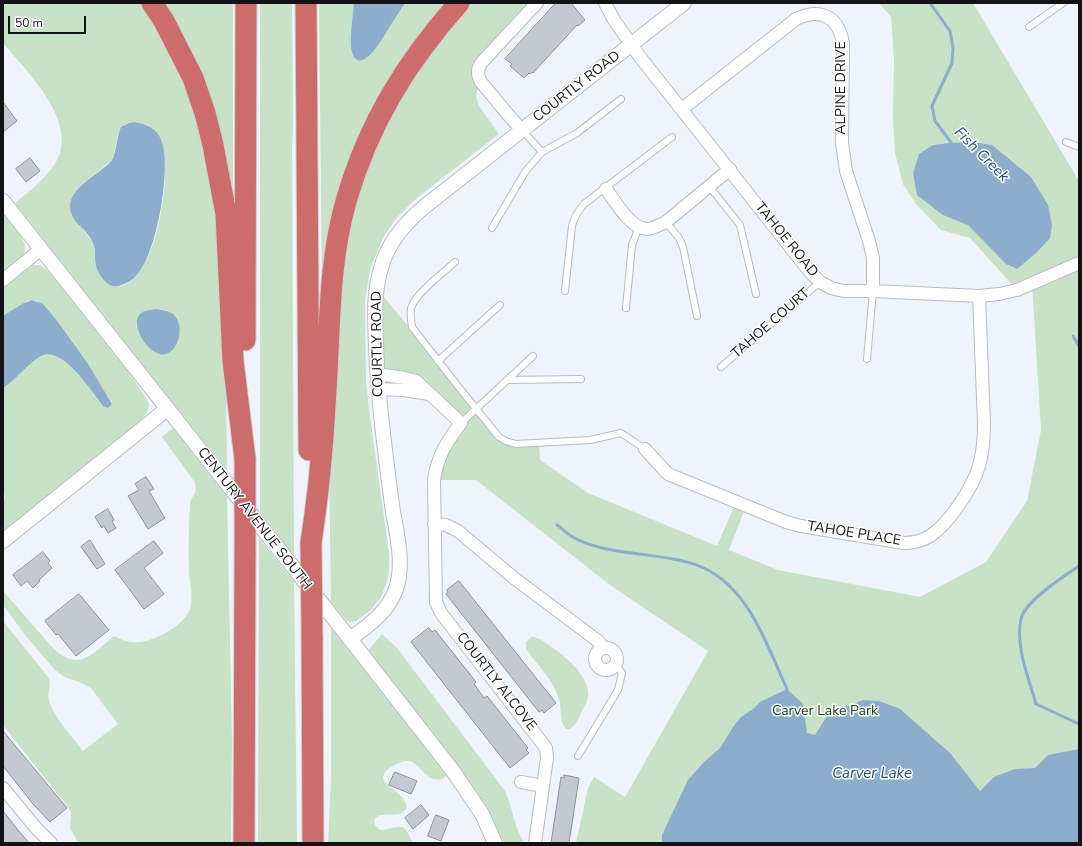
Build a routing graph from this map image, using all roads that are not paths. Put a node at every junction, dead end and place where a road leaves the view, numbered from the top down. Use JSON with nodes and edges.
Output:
{"nodes":[{"id":1,"x":152,"y":3,"type":"edge"},
{"id":2,"x":246,"y":3,"type":"edge"},
{"id":3,"x":306,"y":3,"type":"edge"},
{"id":4,"x":459,"y":3,"type":"edge"},
{"id":5,"x":537,"y":3,"type":"edge"},
{"id":6,"x":605,"y":3,"type":"edge"},
{"id":7,"x":684,"y":3,"type":"edge"},
{"id":8,"x":1064,"y":3,"type":"edge"},
{"id":9,"x":1029,"y":27,"type":"dead end"},
{"id":10,"x":632,"y":44,"type":"junction"},
{"id":11,"x":621,"y":99,"type":"dead end"},
{"id":12,"x":682,"y":109,"type":"junction"},
{"id":13,"x":522,"y":130,"type":"junction"},
{"id":14,"x":672,"y":137,"type":"dead end"},
{"id":15,"x":1066,"y":142,"type":"dead end"},
{"id":16,"x":1079,"y":147,"type":"edge"},
{"id":17,"x":542,"y":152,"type":"junction"},
{"id":18,"x":730,"y":169,"type":"junction"},
{"id":19,"x":709,"y":186,"type":"junction"},
{"id":20,"x":606,"y":189,"type":"junction"},
{"id":21,"x":3,"y":200,"type":"edge"},
{"id":22,"x":666,"y":222,"type":"junction"},
{"id":23,"x":639,"y":227,"type":"junction"},
{"id":24,"x":492,"y":228,"type":"dead end"},
{"id":25,"x":41,"y":249,"type":"junction"},
{"id":26,"x":455,"y":262,"type":"dead end"},
{"id":27,"x":1079,"y":263,"type":"edge"},
{"id":28,"x":3,"y":280,"type":"edge"},
{"id":29,"x":820,"y":282,"type":"junction"},
{"id":30,"x":873,"y":290,"type":"junction"},
{"id":31,"x":565,"y":291,"type":"dead end"},
{"id":32,"x":756,"y":294,"type":"dead end"},
{"id":33,"x":979,"y":296,"type":"junction"},
{"id":34,"x":500,"y":305,"type":"dead end"},
{"id":35,"x":626,"y":308,"type":"dead end"},
{"id":36,"x":697,"y":316,"type":"dead end"},
{"id":37,"x":534,"y":356,"type":"dead end"},
{"id":38,"x":867,"y":359,"type":"dead end"},
{"id":39,"x":438,"y":361,"type":"junction"},
{"id":40,"x":721,"y":367,"type":"dead end"},
{"id":41,"x":377,"y":374,"type":"junction"},
{"id":42,"x":581,"y":379,"type":"dead end"},
{"id":43,"x":508,"y":380,"type":"junction"},
{"id":44,"x":378,"y":389,"type":"junction"},
{"id":45,"x":429,"y":394,"type":"junction"},
{"id":46,"x":167,"y":409,"type":"junction"},
{"id":47,"x":477,"y":409,"type":"junction"},
{"id":48,"x":461,"y":423,"type":"junction"},
{"id":49,"x":645,"y":449,"type":"joint"},
{"id":50,"x":245,"y":459,"type":"junction"},
{"id":51,"x":434,"y":524,"type":"junction"},
{"id":52,"x":3,"y":541,"type":"edge"},
{"id":53,"x":311,"y":543,"type":"junction"},
{"id":54,"x":350,"y":640,"type":"junction"},
{"id":55,"x":604,"y":648,"type":"junction"},
{"id":56,"x":615,"y":664,"type":"junction"},
{"id":57,"x":578,"y":756,"type":"dead end"},
{"id":58,"x":521,"y":782,"type":"dead end"},
{"id":59,"x":543,"y":786,"type":"junction"},
{"id":60,"x":3,"y":788,"type":"edge"},
{"id":61,"x":50,"y":843,"type":"edge"},
{"id":62,"x":244,"y":843,"type":"edge"},
{"id":63,"x":313,"y":843,"type":"edge"},
{"id":64,"x":495,"y":843,"type":"edge"},
{"id":65,"x":535,"y":843,"type":"edge"}],
"edges":[{"from":1,"to":50,"type":"highway"},
{"from":2,"to":50,"type":"highway"},
{"from":3,"to":53,"type":"highway"},
{"from":4,"to":53,"type":"highway"},
{"from":5,"to":13,"type":"street"},
{"from":6,"to":10,"type":"street","name":"TAHOE ROAD"},
{"from":7,"to":10,"type":"street","name":"COURTLY ROAD"},
{"from":8,"to":9,"type":"lane"},
{"from":10,"to":12,"type":"street","name":"TAHOE ROAD"},
{"from":10,"to":13,"type":"street","name":"COURTLY ROAD"},
{"from":11,"to":17,"type":"lane"},
{"from":12,"to":18,"type":"street","name":"TAHOE ROAD"},
{"from":12,"to":30,"type":"street","name":"ALPINE DRIVE"},
{"from":13,"to":17,"type":"lane"},
{"from":13,"to":41,"type":"street","name":"COURTLY ROAD"},
{"from":14,"to":20,"type":"lane"},
{"from":15,"to":16,"type":"lane"},
{"from":17,"to":24,"type":"lane"},
{"from":18,"to":19,"type":"street"},
{"from":18,"to":29,"type":"street","name":"TAHOE ROAD"},
{"from":19,"to":22,"type":"street"},
{"from":19,"to":32,"type":"lane"},
{"from":20,"to":23,"type":"street"},
{"from":20,"to":31,"type":"lane"},
{"from":21,"to":25,"type":"street","name":"CENTURY AVENUE SOUTH"},
{"from":22,"to":23,"type":"street"},
{"from":22,"to":36,"type":"lane"},
{"from":23,"to":35,"type":"lane"},
{"from":25,"to":28,"type":"street"},
{"from":25,"to":46,"type":"street","name":"CENTURY AVENUE SOUTH"},
{"from":26,"to":39,"type":"lane"},
{"from":27,"to":33,"type":"street","name":"TAHOE ROAD"},
{"from":29,"to":30,"type":"street","name":"TAHOE ROAD"},
{"from":29,"to":40,"type":"lane","name":"TAHOE COURT"},
{"from":30,"to":33,"type":"street","name":"TAHOE ROAD"},
{"from":30,"to":38,"type":"lane"},
{"from":33,"to":49,"type":"street","name":"TAHOE PLACE"},
{"from":34,"to":39,"type":"lane"},
{"from":37,"to":43,"type":"lane"},
{"from":39,"to":47,"type":"lane"},
{"from":41,"to":44,"type":"street","name":"COURTLY ROAD"},
{"from":41,"to":45,"type":"street"},
{"from":42,"to":43,"type":"lane"},
{"from":43,"to":47,"type":"lane"},
{"from":44,"to":45,"type":"street"},
{"from":44,"to":54,"type":"street","name":"COURTLY ROAD"},
{"from":45,"to":48,"type":"street"},
{"from":46,"to":52,"type":"street"},
{"from":46,"to":54,"type":"street","name":"CENTURY AVENUE SOUTH"},
{"from":47,"to":48,"type":"lane"},
{"from":47,"to":49,"type":"lane"},
{"from":48,"to":51,"type":"street","name":"COURTLY ALCOVE"},
{"from":50,"to":62,"type":"highway","bridge":true},
{"from":51,"to":55,"type":"street"},
{"from":51,"to":59,"type":"street","name":"COURTLY ALCOVE"},
{"from":53,"to":63,"type":"highway","bridge":true},
{"from":54,"to":64,"type":"street","name":"CENTURY AVENUE SOUTH"},
{"from":55,"to":56,"type":"street"},
{"from":55,"to":56,"type":"street"},
{"from":56,"to":57,"type":"lane"},
{"from":58,"to":59,"type":"street"},
{"from":59,"to":65,"type":"street","name":"COURTLY ALCOVE"},
{"from":60,"to":61,"type":"street"}]}
